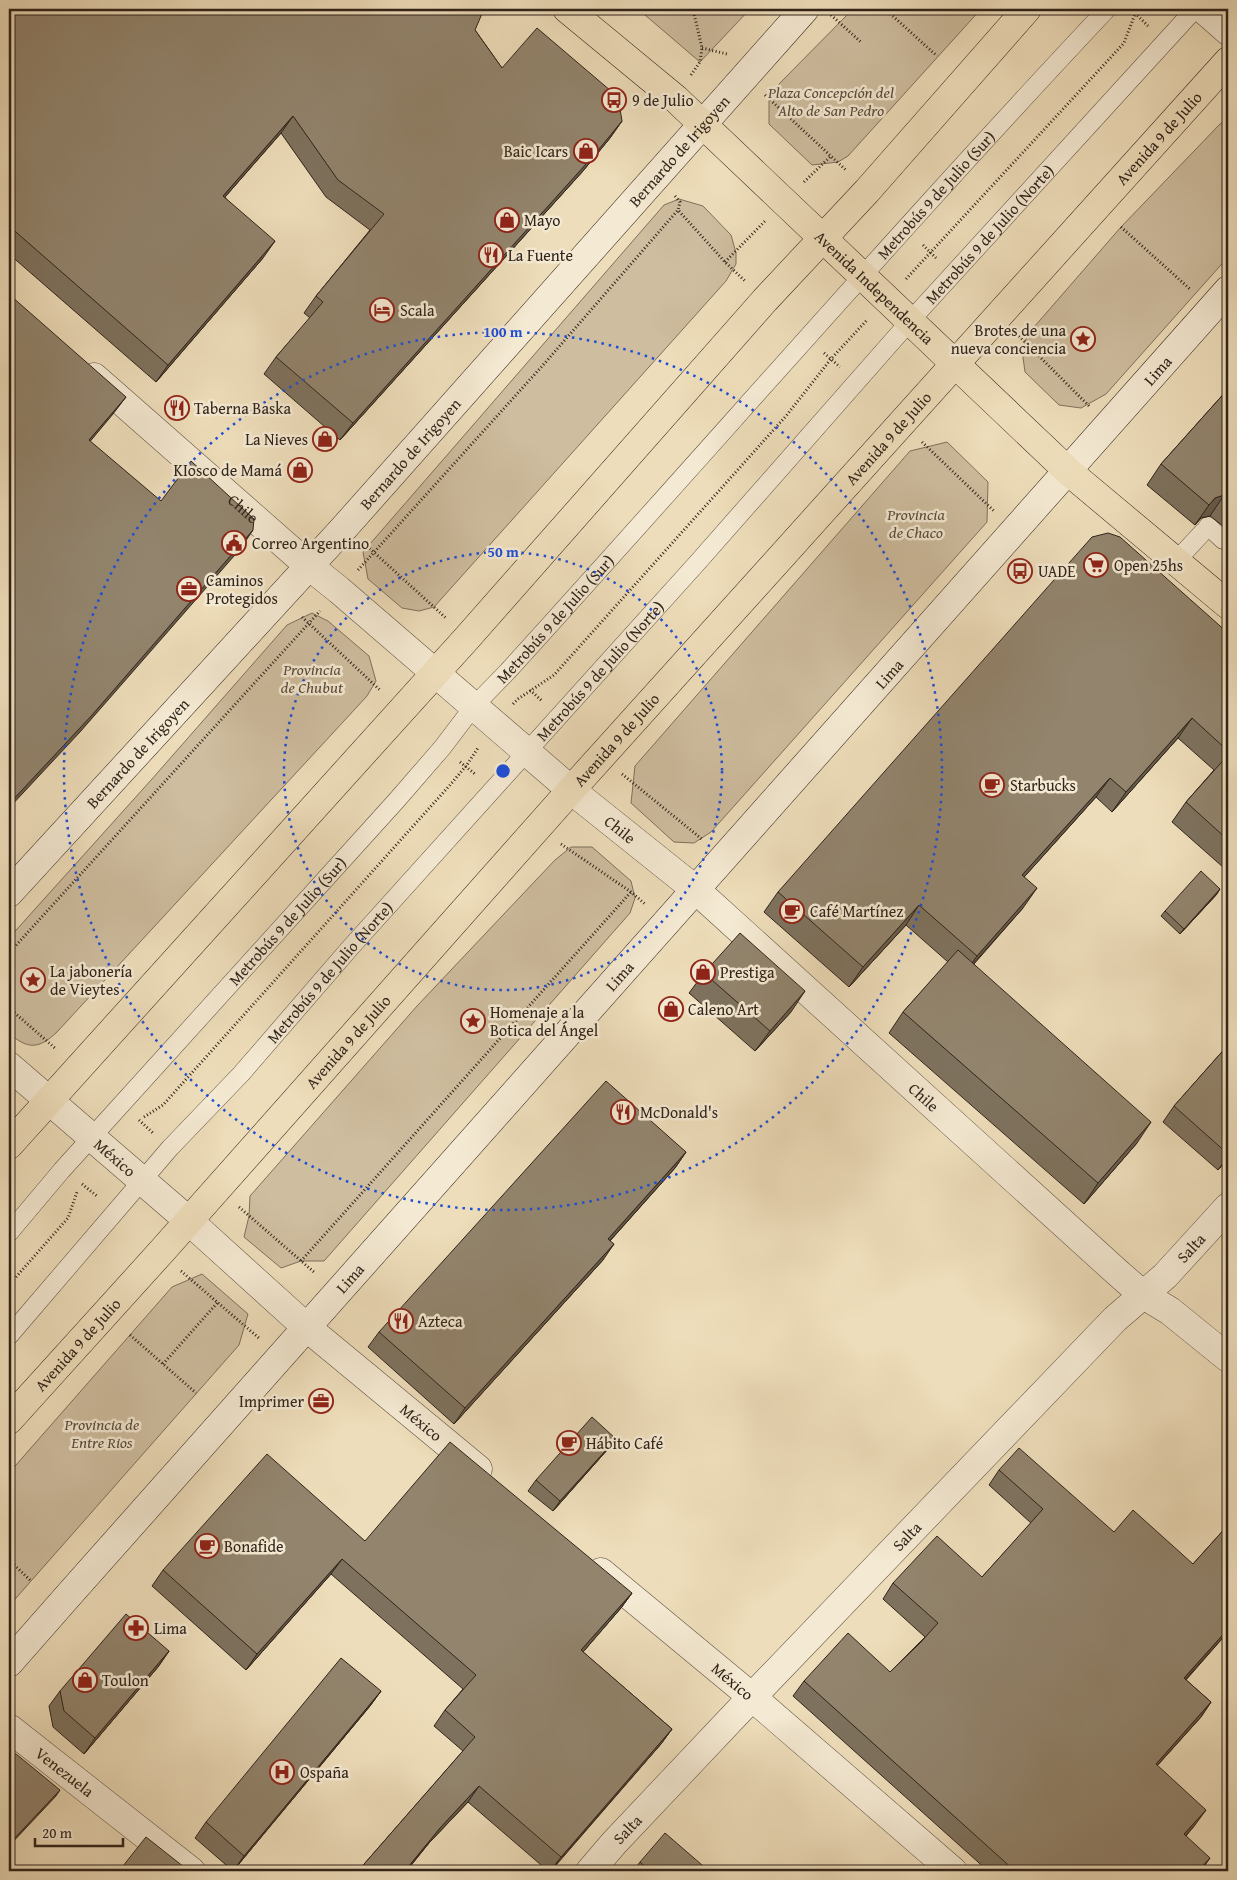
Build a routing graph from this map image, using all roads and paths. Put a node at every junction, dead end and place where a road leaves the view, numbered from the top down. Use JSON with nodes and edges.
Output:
{"nodes":[{"id":1,"x":693,"y":9,"type":"edge"},
{"id":2,"x":885,"y":9,"type":"edge"},
{"id":3,"x":1028,"y":9,"type":"edge"},
{"id":4,"x":1106,"y":9,"type":"edge"},
{"id":5,"x":1140,"y":9,"type":"edge"},
{"id":6,"x":1195,"y":9,"type":"edge"},
{"id":7,"x":1203,"y":9,"type":"edge"},
{"id":8,"x":817,"y":11,"type":"edge"},
{"id":9,"x":580,"y":12,"type":"edge"},
{"id":10,"x":1228,"y":31,"type":"edge"},
{"id":11,"x":862,"y":43,"type":"dead end"},
{"id":12,"x":937,"y":56,"type":"dead end"},
{"id":13,"x":1228,"y":61,"type":"edge"},
{"id":14,"x":676,"y":99,"type":"junction"},
{"id":15,"x":703,"y":124,"type":"junction"},
{"id":16,"x":657,"y":175,"type":"junction"},
{"id":17,"x":678,"y":210,"type":"junction"},
{"id":18,"x":1121,"y":227,"type":"dead end"},
{"id":19,"x":822,"y":239,"type":"junction"},
{"id":20,"x":863,"y":277,"type":"junction"},
{"id":21,"x":1228,"y":290,"type":"edge"},
{"id":22,"x":1196,"y":295,"type":"dead end"},
{"id":23,"x":888,"y":298,"type":"junction"},
{"id":24,"x":765,"y":300,"type":"junction"},
{"id":25,"x":911,"y":320,"type":"junction"},
{"id":26,"x":808,"y":338,"type":"junction"},
{"id":27,"x":75,"y":359,"type":"edge"},
{"id":28,"x":831,"y":359,"type":"junction"},
{"id":29,"x":955,"y":363,"type":"junction"},
{"id":30,"x":857,"y":382,"type":"junction"},
{"id":31,"x":902,"y":422,"type":"junction"},
{"id":32,"x":1069,"y":472,"type":"junction"},
{"id":33,"x":343,"y":529,"type":"junction"},
{"id":34,"x":1016,"y":530,"type":"junction"},
{"id":35,"x":1228,"y":535,"type":"edge"},
{"id":36,"x":374,"y":552,"type":"junction"},
{"id":37,"x":1176,"y":561,"type":"junction"},
{"id":38,"x":309,"y":566,"type":"junction"},
{"id":39,"x":339,"y":590,"type":"junction"},
{"id":40,"x":282,"y":597,"type":"junction"},
{"id":41,"x":1228,"y":605,"type":"edge"},
{"id":42,"x":308,"y":624,"type":"junction"},
{"id":43,"x":467,"y":638,"type":"junction"},
{"id":44,"x":508,"y":671,"type":"junction"},
{"id":45,"x":436,"y":673,"type":"junction"},
{"id":46,"x":530,"y":691,"type":"junction"},
{"id":47,"x":474,"y":706,"type":"junction"},
{"id":48,"x":402,"y":710,"type":"junction"},
{"id":49,"x":559,"y":715,"type":"junction"},
{"id":50,"x":496,"y":726,"type":"junction"},
{"id":51,"x":442,"y":748,"type":"junction"},
{"id":52,"x":527,"y":752,"type":"junction"},
{"id":53,"x":602,"y":757,"type":"junction"},
{"id":54,"x":466,"y":766,"type":"junction"},
{"id":55,"x":491,"y":790,"type":"junction"},
{"id":56,"x":571,"y":790,"type":"junction"},
{"id":57,"x":537,"y":828,"type":"junction"},
{"id":58,"x":724,"y":858,"type":"junction"},
{"id":59,"x":696,"y":890,"type":"junction"},
{"id":60,"x":631,"y":892,"type":"junction"},
{"id":61,"x":9,"y":893,"type":"edge"},
{"id":62,"x":666,"y":923,"type":"junction"},
{"id":63,"x":9,"y":952,"type":"edge"},
{"id":64,"x":9,"y":1066,"type":"edge"},
{"id":65,"x":48,"y":1101,"type":"junction"},
{"id":66,"x":100,"y":1144,"type":"junction"},
{"id":67,"x":9,"y":1145,"type":"edge"},
{"id":68,"x":141,"y":1180,"type":"junction"},
{"id":69,"x":1228,"y":1207,"type":"edge"},
{"id":70,"x":189,"y":1221,"type":"junction"},
{"id":71,"x":9,"y":1233,"type":"edge"},
{"id":72,"x":301,"y":1261,"type":"dead end"},
{"id":73,"x":9,"y":1285,"type":"edge"},
{"id":74,"x":1142,"y":1294,"type":"junction"},
{"id":75,"x":218,"y":1302,"type":"dead end"},
{"id":76,"x":305,"y":1326,"type":"junction"},
{"id":77,"x":130,"y":1335,"type":"dead end"},
{"id":78,"x":9,"y":1336,"type":"edge"},
{"id":79,"x":1228,"y":1358,"type":"edge"},
{"id":80,"x":163,"y":1364,"type":"junction"},
{"id":81,"x":196,"y":1393,"type":"dead end"},
{"id":82,"x":9,"y":1420,"type":"edge"},
{"id":83,"x":494,"y":1483,"type":"edge"},
{"id":84,"x":586,"y":1558,"type":"edge"},
{"id":85,"x":9,"y":1560,"type":"edge"},
{"id":86,"x":32,"y":1581,"type":"dead end"},
{"id":87,"x":9,"y":1663,"type":"edge"},
{"id":88,"x":752,"y":1697,"type":"junction"},
{"id":89,"x":9,"y":1728,"type":"edge"},
{"id":90,"x":191,"y":1871,"type":"edge"},
{"id":91,"x":590,"y":1871,"type":"edge"},
{"id":92,"x":952,"y":1871,"type":"edge"}],
"edges":[{"from":1,"to":14,"type":"path"},
{"from":2,"to":12,"type":"path"},
{"from":3,"to":19,"type":"main road"},
{"from":4,"to":20,"type":"lane","name":"Metrobús 9 de Julio (Sur)"},
{"from":5,"to":23,"type":"path"},
{"from":6,"to":25,"type":"lane","name":"Metrobús 9 de Julio (Norte)"},
{"from":7,"to":10,"type":"street"},
{"from":8,"to":11,"type":"path"},
{"from":8,"to":15,"type":"street","name":"Bernardo de Irigoyen"},
{"from":9,"to":14,"type":"main road","name":"Avenida Independencia"},
{"from":13,"to":29,"type":"main road","name":"Avenida 9 de Julio"},
{"from":14,"to":15,"type":"main road","name":"Avenida Independencia"},
{"from":15,"to":16,"type":"street","name":"Bernardo de Irigoyen"},
{"from":15,"to":19,"type":"main road","name":"Avenida Independencia"},
{"from":16,"to":17,"type":"path"},
{"from":16,"to":33,"type":"street","name":"Bernardo de Irigoyen"},
{"from":17,"to":24,"type":"path"},
{"from":17,"to":36,"type":"path"},
{"from":18,"to":22,"type":"path"},
{"from":19,"to":20,"type":"main road","name":"Avenida Independencia"},
{"from":19,"to":24,"type":"main road"},
{"from":20,"to":23,"type":"main road","name":"Avenida Independencia"},
{"from":20,"to":26,"type":"lane","name":"Metrobús 9 de Julio (Sur)"},
{"from":21,"to":32,"type":"street","name":"Lima"},
{"from":23,"to":25,"type":"main road","name":"Avenida Independencia"},
{"from":23,"to":28,"type":"path"},
{"from":24,"to":43,"type":"main road"},
{"from":25,"to":29,"type":"main road","name":"Avenida Independencia"},
{"from":25,"to":30,"type":"lane","name":"Metrobús 9 de Julio (Norte)"},
{"from":26,"to":28,"type":"path"},
{"from":26,"to":44,"type":"lane","name":"Metrobús 9 de Julio (Sur)"},
{"from":27,"to":38,"type":"street","name":"Chile"},
{"from":28,"to":30,"type":"path"},
{"from":28,"to":46,"type":"path"},
{"from":29,"to":31,"type":"main road","name":"Avenida 9 de Julio"},
{"from":29,"to":32,"type":"main road","name":"Avenida Independencia"},
{"from":30,"to":49,"type":"lane","name":"Metrobús 9 de Julio (Norte)"},
{"from":31,"to":34,"type":"path"},
{"from":31,"to":53,"type":"main road","name":"Avenida 9 de Julio"},
{"from":32,"to":34,"type":"street","name":"Lima"},
{"from":32,"to":37,"type":"main road","name":"Avenida Independencia"},
{"from":33,"to":36,"type":"path"},
{"from":33,"to":38,"type":"street","name":"Bernardo de Irigoyen"},
{"from":34,"to":58,"type":"street","name":"Lima"},
{"from":35,"to":37,"type":"lane"},
{"from":36,"to":39,"type":"path"},
{"from":36,"to":43,"type":"path"},
{"from":37,"to":41,"type":"main road","name":"Avenida Independencia"},
{"from":38,"to":39,"type":"street","name":"Chile"},
{"from":38,"to":40,"type":"street","name":"Bernardo de Irigoyen"},
{"from":39,"to":42,"type":"path"},
{"from":39,"to":45,"type":"street","name":"Chile"},
{"from":40,"to":42,"type":"path"},
{"from":40,"to":61,"type":"street","name":"Bernardo de Irigoyen"},
{"from":42,"to":48,"type":"path"},
{"from":42,"to":63,"type":"path"},
{"from":43,"to":45,"type":"main road"},
{"from":44,"to":46,"type":"path"},
{"from":44,"to":47,"type":"lane","name":"Metrobús 9 de Julio (Sur)"},
{"from":45,"to":47,"type":"street","name":"Chile"},
{"from":45,"to":48,"type":"main road"},
{"from":46,"to":49,"type":"path"},
{"from":46,"to":50,"type":"path"},
{"from":47,"to":50,"type":"street","name":"Chile"},
{"from":47,"to":51,"type":"lane","name":"Metrobús 9 de Julio (Sur)"},
{"from":48,"to":65,"type":"main road"},
{"from":49,"to":52,"type":"lane","name":"Metrobús 9 de Julio (Norte)"},
{"from":50,"to":52,"type":"street","name":"Chile"},
{"from":50,"to":54,"type":"path"},
{"from":51,"to":54,"type":"path"},
{"from":51,"to":66,"type":"lane","name":"Metrobús 9 de Julio (Sur)"},
{"from":52,"to":55,"type":"lane","name":"Metrobús 9 de Julio (Norte)"},
{"from":52,"to":56,"type":"street","name":"Chile"},
{"from":53,"to":56,"type":"main road","name":"Avenida 9 de Julio"},
{"from":53,"to":58,"type":"path"},
{"from":54,"to":55,"type":"path"},
{"from":54,"to":66,"type":"path"},
{"from":55,"to":68,"type":"lane","name":"Metrobús 9 de Julio (Norte)"},
{"from":56,"to":57,"type":"main road","name":"Avenida 9 de Julio"},
{"from":56,"to":59,"type":"street","name":"Chile"},
{"from":57,"to":60,"type":"path"},
{"from":57,"to":70,"type":"main road","name":"Avenida 9 de Julio"},
{"from":58,"to":59,"type":"street","name":"Lima"},
{"from":59,"to":62,"type":"street","name":"Lima"},
{"from":59,"to":74,"type":"street","name":"Chile"},
{"from":60,"to":62,"type":"path"},
{"from":60,"to":72,"type":"path"},
{"from":62,"to":76,"type":"street","name":"Lima"},
{"from":64,"to":65,"type":"street","name":"México"},
{"from":65,"to":66,"type":"street","name":"México"},
{"from":65,"to":67,"type":"main road"},
{"from":66,"to":68,"type":"street","name":"México"},
{"from":66,"to":71,"type":"lane","name":"Metrobús 9 de Julio (Sur)"},
{"from":66,"to":73,"type":"path"},
{"from":68,"to":70,"type":"street","name":"México"},
{"from":68,"to":78,"type":"lane","name":"Metrobús 9 de Julio (Norte)"},
{"from":69,"to":74,"type":"street","name":"Salta"},
{"from":70,"to":76,"type":"street","name":"México"},
{"from":70,"to":82,"type":"main road","name":"Avenida 9 de Julio"},
{"from":74,"to":79,"type":"street","name":"Chile"},
{"from":74,"to":88,"type":"street","name":"Salta"},
{"from":75,"to":80,"type":"path"},
{"from":76,"to":83,"type":"street","name":"México"},
{"from":76,"to":87,"type":"street","name":"Lima"},
{"from":77,"to":80,"type":"path"},
{"from":80,"to":81,"type":"path"},
{"from":84,"to":88,"type":"street","name":"México"},
{"from":85,"to":86,"type":"path"},
{"from":88,"to":91,"type":"street","name":"Salta"},
{"from":88,"to":92,"type":"street","name":"México"},
{"from":89,"to":90,"type":"street","name":"Venezuela"}]}
